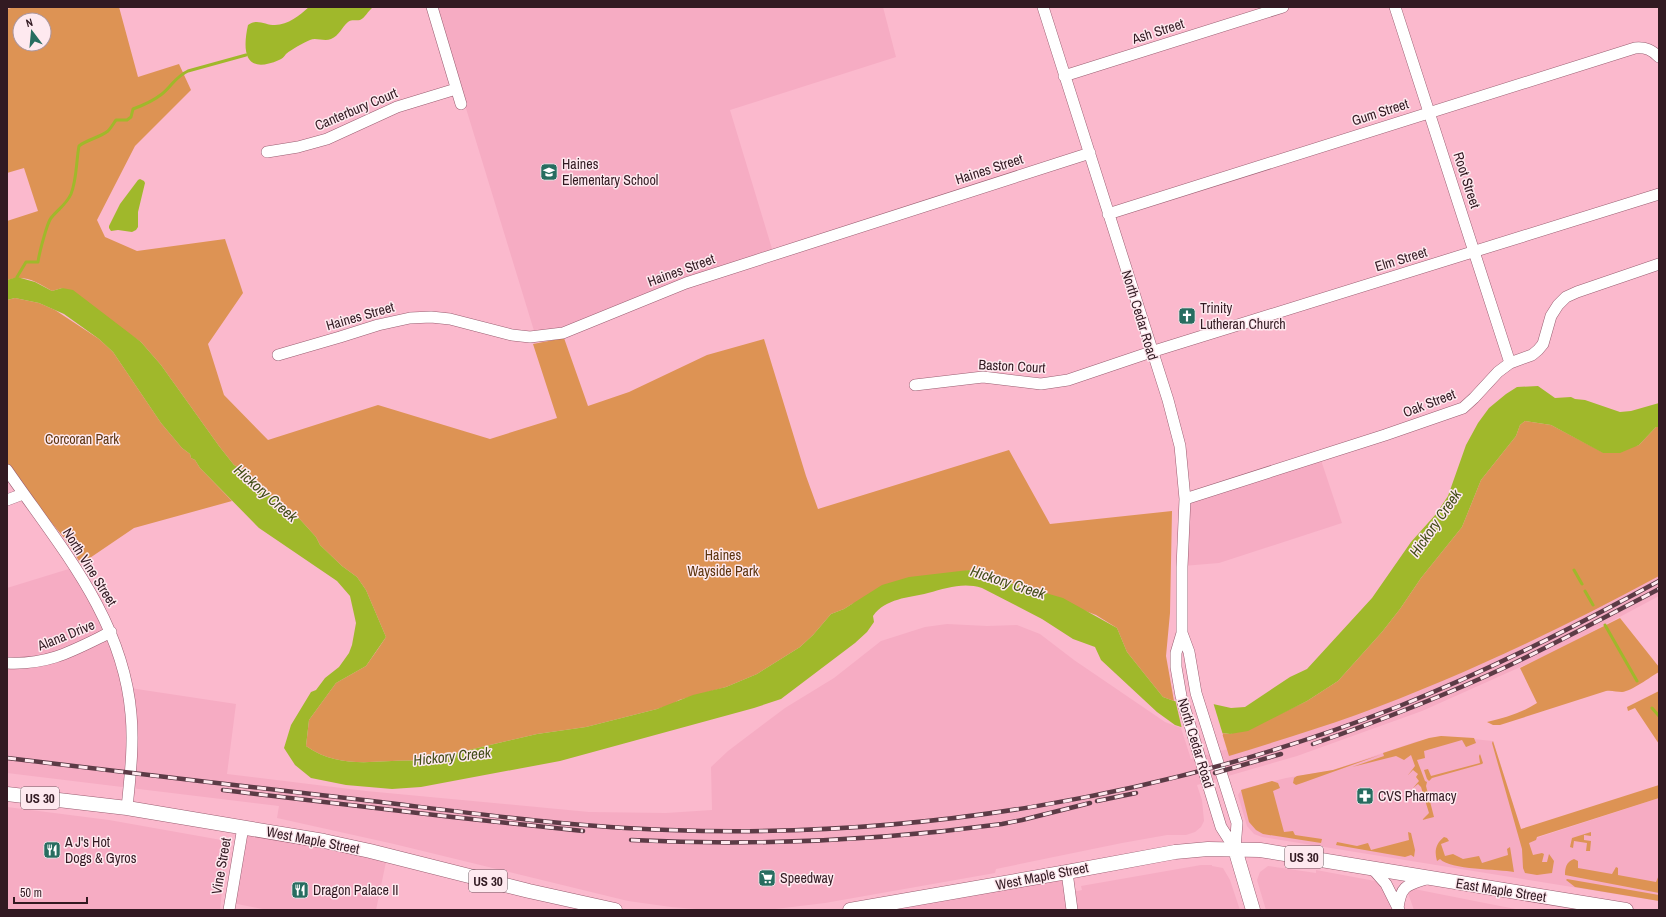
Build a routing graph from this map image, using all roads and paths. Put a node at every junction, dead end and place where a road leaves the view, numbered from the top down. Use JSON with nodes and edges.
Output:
{"nodes":[{"id":1,"x":432,"y":7,"type":"edge"},
{"id":2,"x":1043,"y":7,"type":"edge"},
{"id":3,"x":1283,"y":7,"type":"edge"},
{"id":4,"x":1395,"y":7,"type":"edge"},
{"id":5,"x":1659,"y":58,"type":"edge"},
{"id":6,"x":1064,"y":76,"type":"junction"},
{"id":7,"x":456,"y":89,"type":"junction"},
{"id":8,"x":461,"y":104,"type":"dead end"},
{"id":9,"x":1429,"y":112,"type":"junction"},
{"id":10,"x":267,"y":152,"type":"dead end"},
{"id":11,"x":1090,"y":153,"type":"junction"},
{"id":12,"x":1659,"y":194,"type":"edge"},
{"id":13,"x":1108,"y":214,"type":"junction"},
{"id":14,"x":1474,"y":252,"type":"junction"},
{"id":15,"x":1659,"y":264,"type":"edge"},
{"id":16,"x":1152,"y":352,"type":"junction"},
{"id":17,"x":278,"y":355,"type":"dead end"},
{"id":18,"x":1510,"y":363,"type":"junction"},
{"id":19,"x":915,"y":385,"type":"dead end"},
{"id":20,"x":7,"y":470,"type":"edge"},
{"id":21,"x":23,"y":494,"type":"junction"},
{"id":22,"x":1186,"y":499,"type":"junction"},
{"id":23,"x":7,"y":500,"type":"edge"},
{"id":24,"x":111,"y":632,"type":"junction"},
{"id":25,"x":1182,"y":633,"type":"junction"},
{"id":26,"x":7,"y":663,"type":"edge"},
{"id":27,"x":7,"y":794,"type":"edge"},
{"id":28,"x":127,"y":808,"type":"junction"},
{"id":29,"x":243,"y":826,"type":"junction"},
{"id":30,"x":1235,"y":849,"type":"junction"},
{"id":31,"x":1372,"y":868,"type":"junction"},
{"id":32,"x":1067,"y":872,"type":"junction"},
{"id":33,"x":1427,"y":877,"type":"junction"},
{"id":34,"x":885,"y":907,"type":"edge"},
{"id":35,"x":1398,"y":909,"type":"edge"},
{"id":36,"x":229,"y":910,"type":"edge"},
{"id":37,"x":615,"y":910,"type":"edge"},
{"id":38,"x":850,"y":910,"type":"edge"},
{"id":39,"x":1072,"y":910,"type":"edge"},
{"id":40,"x":1253,"y":910,"type":"edge"},
{"id":41,"x":1626,"y":910,"type":"edge"}],
"edges":[{"from":1,"to":7,"type":"street"},
{"from":2,"to":6,"type":"street","name":"North Cedar Road"},
{"from":3,"to":6,"type":"street","name":"Ash Street"},
{"from":4,"to":9,"type":"street","name":"Root Street"},
{"from":5,"to":9,"type":"street","name":"Gum Street"},
{"from":6,"to":11,"type":"street","name":"North Cedar Road"},
{"from":7,"to":8,"type":"street"},
{"from":7,"to":10,"type":"street","name":"Canterbury Court"},
{"from":9,"to":13,"type":"street","name":"Gum Street"},
{"from":9,"to":14,"type":"street","name":"Root Street"},
{"from":11,"to":13,"type":"street","name":"North Cedar Road"},
{"from":11,"to":17,"type":"street","name":"Haines Street"},
{"from":12,"to":14,"type":"street","name":"Elm Street"},
{"from":13,"to":16,"type":"street","name":"North Cedar Road"},
{"from":14,"to":16,"type":"street","name":"Elm Street"},
{"from":14,"to":18,"type":"street","name":"Root Street"},
{"from":15,"to":18,"type":"street","name":"Oak Street"},
{"from":16,"to":19,"type":"street","name":"Baston Court"},
{"from":16,"to":22,"type":"street","name":"North Cedar Road"},
{"from":18,"to":22,"type":"street","name":"Oak Street"},
{"from":20,"to":21,"type":"street","name":"North Vine Street"},
{"from":21,"to":23,"type":"street"},
{"from":21,"to":24,"type":"street","name":"North Vine Street"},
{"from":22,"to":25,"type":"street","name":"North Cedar Road"},
{"from":24,"to":26,"type":"street","name":"Alana Drive"},
{"from":24,"to":28,"type":"street","name":"North Vine Street"},
{"from":25,"to":30,"type":"street","name":"North Cedar Road"},
{"from":25,"to":30,"type":"street","name":"North Cedar Road"},
{"from":27,"to":28,"type":"main road","name":"West Maple Street","number":"US 30"},
{"from":28,"to":29,"type":"main road","name":"West Maple Street","number":"US 30"},
{"from":29,"to":36,"type":"street","name":"Vine Street"},
{"from":29,"to":37,"type":"main road","name":"West Maple Street","number":"US 30"},
{"from":30,"to":31,"type":"main road","number":"US 30"},
{"from":30,"to":32,"type":"main road","name":"West Maple Street","number":"US 30"},
{"from":30,"to":40,"type":"main road","name":"North Cedar Road"},
{"from":31,"to":33,"type":"main road","number":"US 30"},
{"from":31,"to":35,"type":"street"},
{"from":32,"to":34,"type":"main road","name":"West Maple Street","number":"US 30"},
{"from":32,"to":39,"type":"street"},
{"from":33,"to":35,"type":"street"},
{"from":33,"to":41,"type":"main road","name":"East Maple Street","number":"US 30"},
{"from":34,"to":38,"type":"main road","name":"West Maple Street","number":"US 30"}]}
